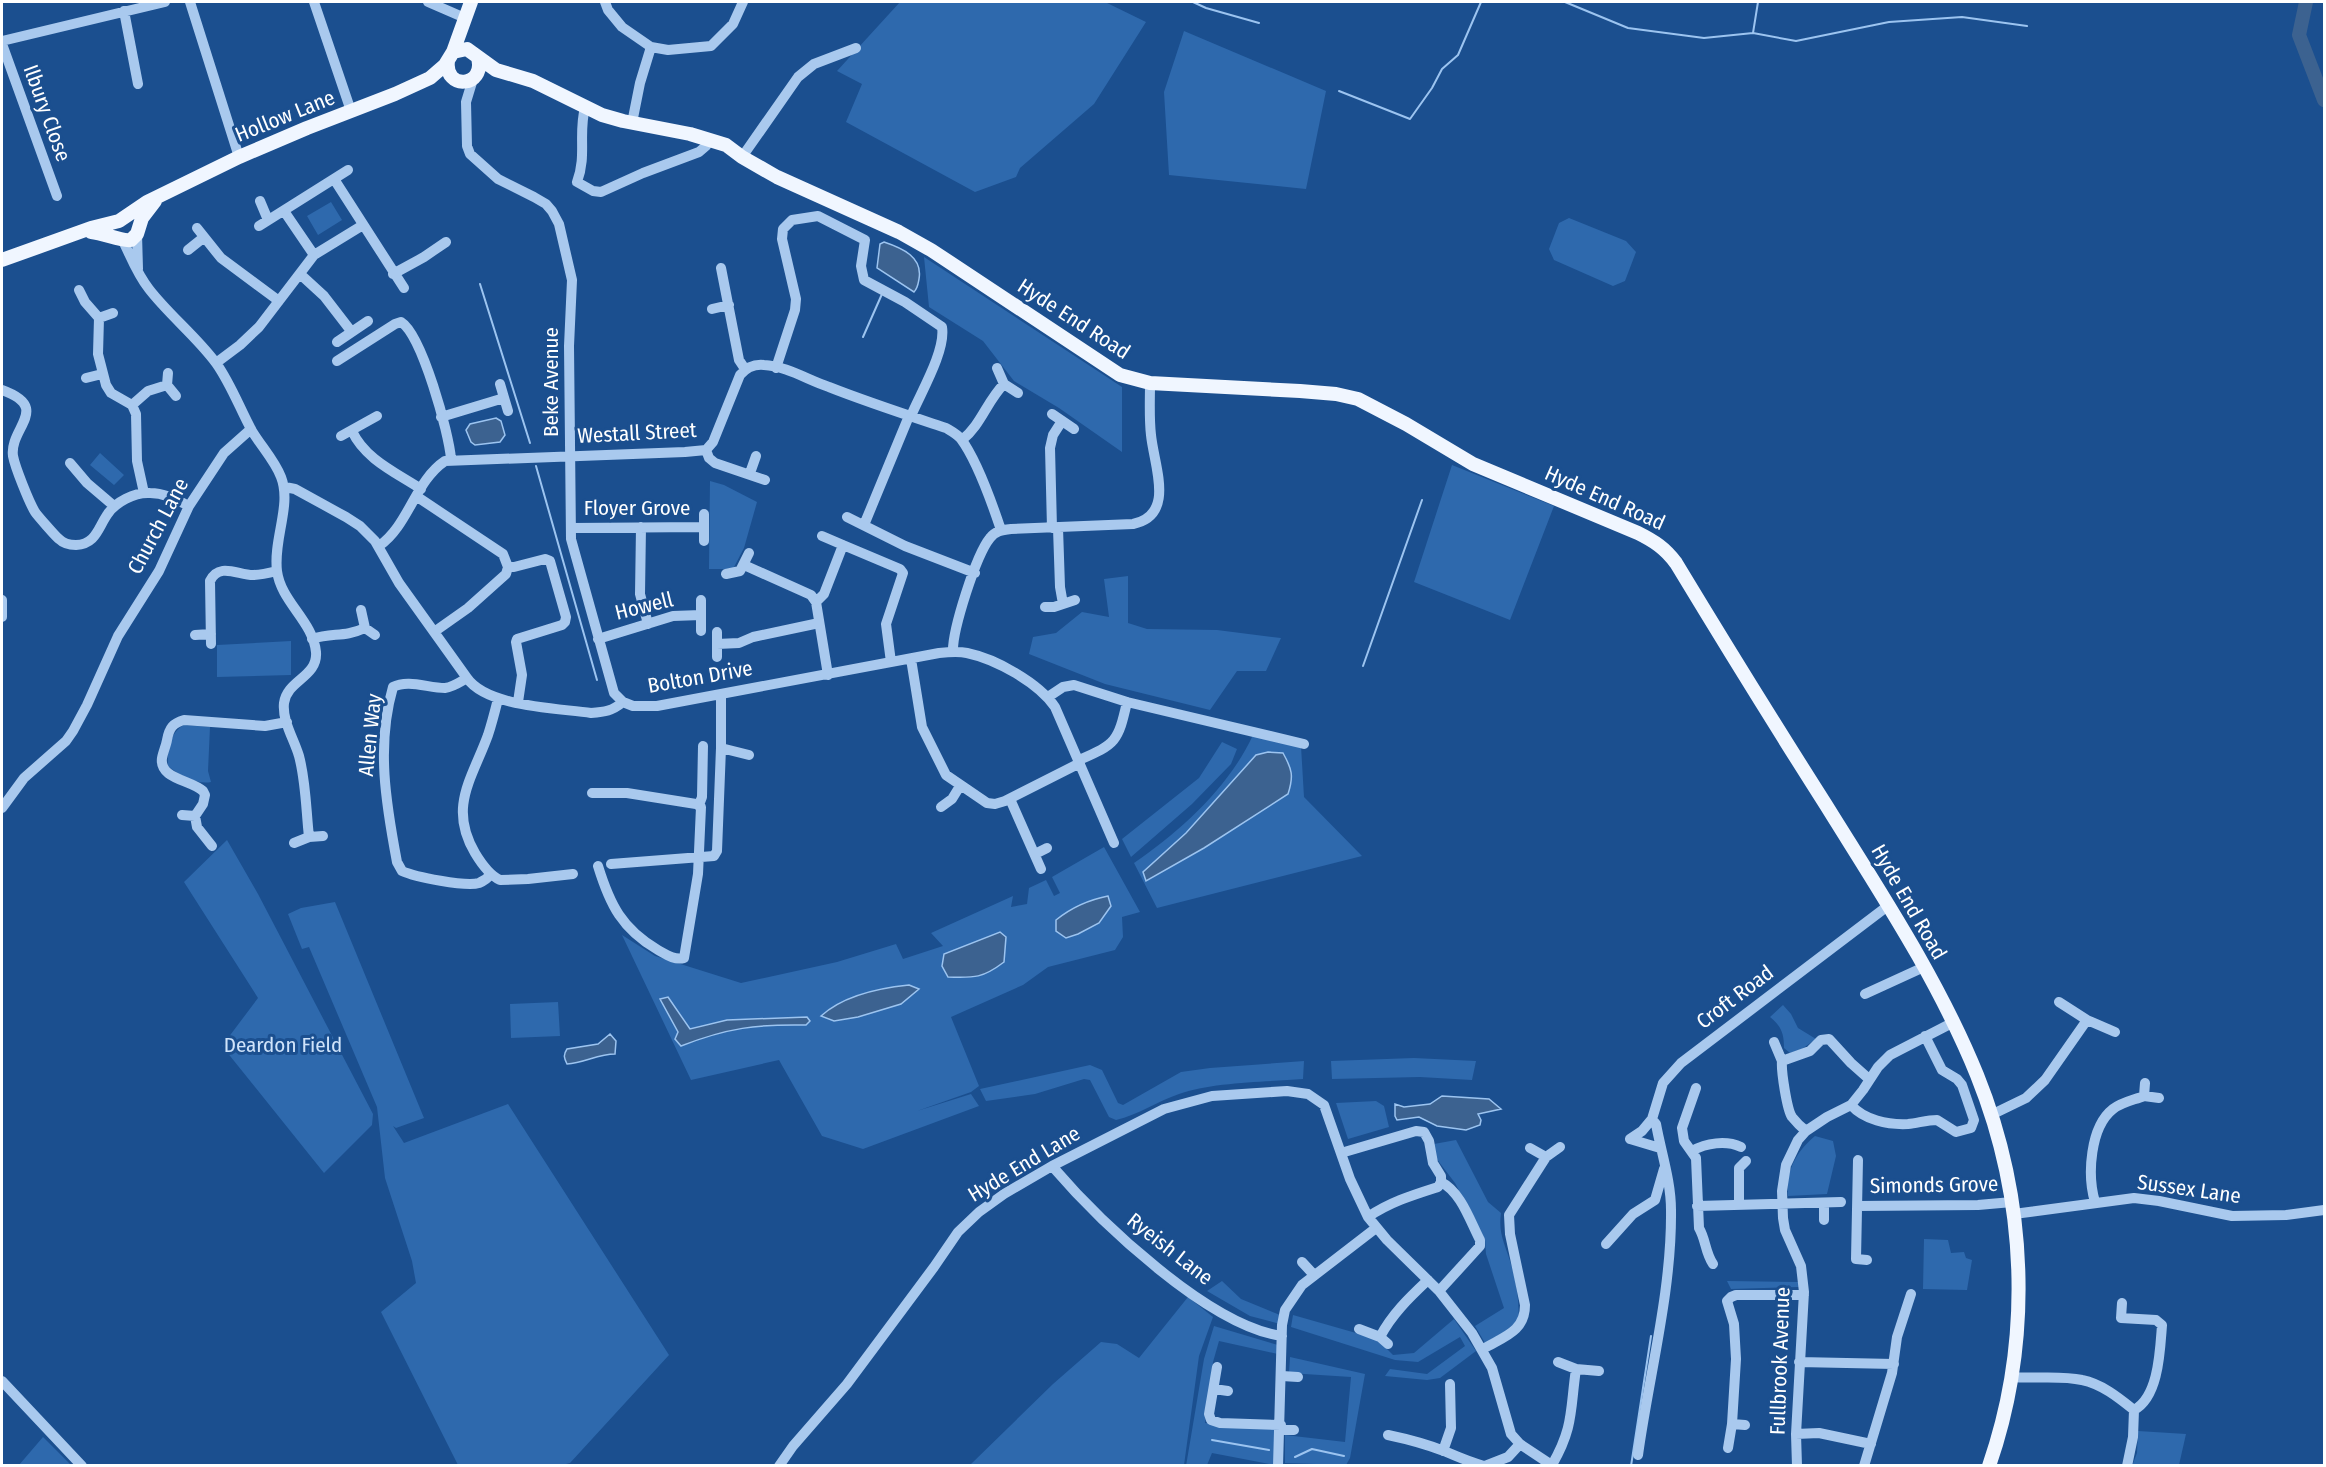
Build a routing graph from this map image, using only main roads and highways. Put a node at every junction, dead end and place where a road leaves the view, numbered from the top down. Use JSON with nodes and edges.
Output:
{"nodes":[{"id":1,"x":471,"y":2,"type":"edge"},
{"id":2,"x":465,"y":18,"type":"junction"},
{"id":3,"x":475,"y":55,"type":"junction"},
{"id":4,"x":450,"y":56,"type":"junction"},
{"id":5,"x":495,"y":70,"type":"junction"},
{"id":6,"x":475,"y":77,"type":"junction"},
{"id":7,"x":430,"y":78,"type":"junction"},
{"id":8,"x":454,"y":79,"type":"junction"},
{"id":9,"x":159,"y":197,"type":"junction"},
{"id":10,"x":121,"y":220,"type":"junction"},
{"id":11,"x":83,"y":231,"type":"junction"},
{"id":12,"x":137,"y":232,"type":"junction"},
{"id":13,"x":120,"y":239,"type":"junction"},
{"id":14,"x":2,"y":260,"type":"edge"},
{"id":15,"x":1989,"y":1466,"type":"edge"}],
"edges":[{"from":1,"to":2,"type":"main road"},
{"from":2,"to":3,"type":"main road"},
{"from":2,"to":4,"type":"main road"},
{"from":3,"to":4,"type":"main road"},
{"from":3,"to":5,"type":"main road"},
{"from":3,"to":6,"type":"main road"},
{"from":4,"to":7,"type":"main road","name":"Hollow Lane"},
{"from":4,"to":8,"type":"main road"},
{"from":5,"to":6,"type":"main road"},
{"from":5,"to":15,"type":"main road","name":"Hyde End Road"},
{"from":6,"to":8,"type":"main road"},
{"from":7,"to":8,"type":"main road","name":"Hollow Lane"},
{"from":7,"to":9,"type":"main road","name":"Hollow Lane"},
{"from":9,"to":10,"type":"main road","name":"Hollow Lane"},
{"from":9,"to":12,"type":"main road","name":"Hollow Lane"},
{"from":10,"to":11,"type":"main road","name":"Hollow Lane"},
{"from":10,"to":12,"type":"main road"},
{"from":10,"to":13,"type":"main road"},
{"from":11,"to":13,"type":"main road","name":"Hollow Lane"},
{"from":11,"to":14,"type":"main road","name":"Hollow Lane"},
{"from":12,"to":13,"type":"main road"}]}
